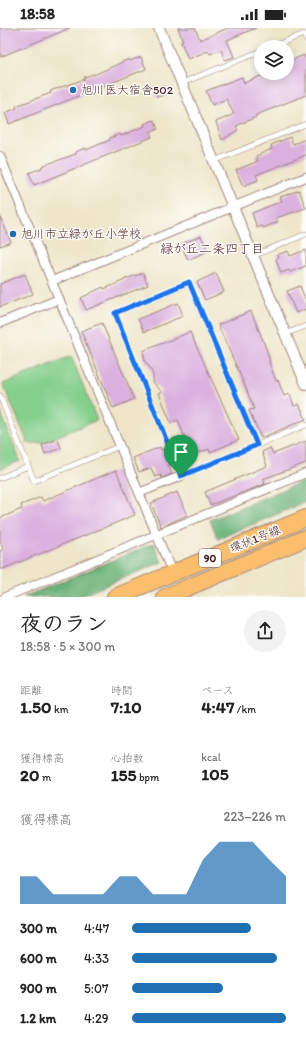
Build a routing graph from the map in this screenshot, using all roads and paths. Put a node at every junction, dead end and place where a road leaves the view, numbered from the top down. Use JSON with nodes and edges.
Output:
{"nodes":[{"id":1,"x":159,"y":28,"type":"edge"},
{"id":2,"x":306,"y":39,"type":"edge"},
{"id":3,"x":289,"y":40,"type":"edge"},
{"id":4,"x":254,"y":54,"type":"edge"},
{"id":5,"x":182,"y":83,"type":"junction"},
{"id":6,"x":306,"y":124,"type":"edge"},
{"id":7,"x":0,"y":156,"type":"edge"},
{"id":8,"x":214,"y":161,"type":"junction"},
{"id":9,"x":306,"y":177,"type":"edge"},
{"id":10,"x":233,"y":207,"type":"junction"},
{"id":11,"x":306,"y":234,"type":"edge"},
{"id":12,"x":253,"y":256,"type":"junction"},
{"id":13,"x":52,"y":281,"type":"junction"},
{"id":14,"x":59,"y":299,"type":"junction"},
{"id":15,"x":0,"y":323,"type":"edge"},
{"id":16,"x":306,"y":326,"type":"edge"},
{"id":17,"x":286,"y":334,"type":"junction"},
{"id":18,"x":306,"y":384,"type":"edge"},
{"id":19,"x":0,"y":396,"type":"edge"},
{"id":20,"x":306,"y":425,"type":"edge"},
{"id":21,"x":257,"y":445,"type":"junction"},
{"id":22,"x":120,"y":446,"type":"junction"},
{"id":23,"x":28,"y":466,"type":"junction"},
{"id":24,"x":306,"y":473,"type":"edge"},
{"id":25,"x":181,"y":476,"type":"junction"},
{"id":26,"x":0,"y":478,"type":"edge"},
{"id":27,"x":139,"y":493,"type":"junction"},
{"id":28,"x":306,"y":518,"type":"edge"},
{"id":29,"x":156,"y":534,"type":"junction"},
{"id":30,"x":306,"y":538,"type":"edge"},
{"id":31,"x":169,"y":565,"type":"dead end"},
{"id":32,"x":191,"y":566,"type":"junction"},
{"id":33,"x":198,"y":583,"type":"junction"},
{"id":34,"x":5,"y":597,"type":"edge"},
{"id":35,"x":114,"y":597,"type":"edge"},
{"id":36,"x":165,"y":597,"type":"edge"}],
"edges":[{"from":1,"to":5,"type":"street"},
{"from":2,"to":3,"type":"lane"},
{"from":4,"to":5,"type":"lane"},
{"from":5,"to":8,"type":"street"},
{"from":6,"to":8,"type":"lane"},
{"from":7,"to":13,"type":"street"},
{"from":8,"to":10,"type":"street"},
{"from":9,"to":10,"type":"street"},
{"from":10,"to":12,"type":"street"},
{"from":10,"to":13,"type":"street"},
{"from":11,"to":12,"type":"lane"},
{"from":12,"to":17,"type":"street"},
{"from":13,"to":14,"type":"street"},
{"from":14,"to":15,"type":"street"},
{"from":14,"to":22,"type":"street"},
{"from":16,"to":17,"type":"lane"},
{"from":17,"to":18,"type":"street"},
{"from":19,"to":23,"type":"lane"},
{"from":20,"to":21,"type":"lane"},
{"from":21,"to":25,"type":"lane"},
{"from":21,"to":25,"type":"lane"},
{"from":22,"to":23,"type":"lane"},
{"from":22,"to":27,"type":"street"},
{"from":23,"to":26,"type":"lane"},
{"from":24,"to":29,"type":"street"},
{"from":25,"to":27,"type":"street"},
{"from":27,"to":29,"type":"street"},
{"from":28,"to":32,"type":"main road","name":"環状1号線","number":"90"},
{"from":29,"to":31,"type":"street"},
{"from":29,"to":34,"type":"street"},
{"from":30,"to":33,"type":"main road","name":"環状1号線","number":"90"},
{"from":32,"to":33,"type":"street"},
{"from":32,"to":35,"type":"main road","name":"環状1号線","number":"90"},
{"from":33,"to":36,"type":"main road","name":"環状1号線","number":"90"}]}
